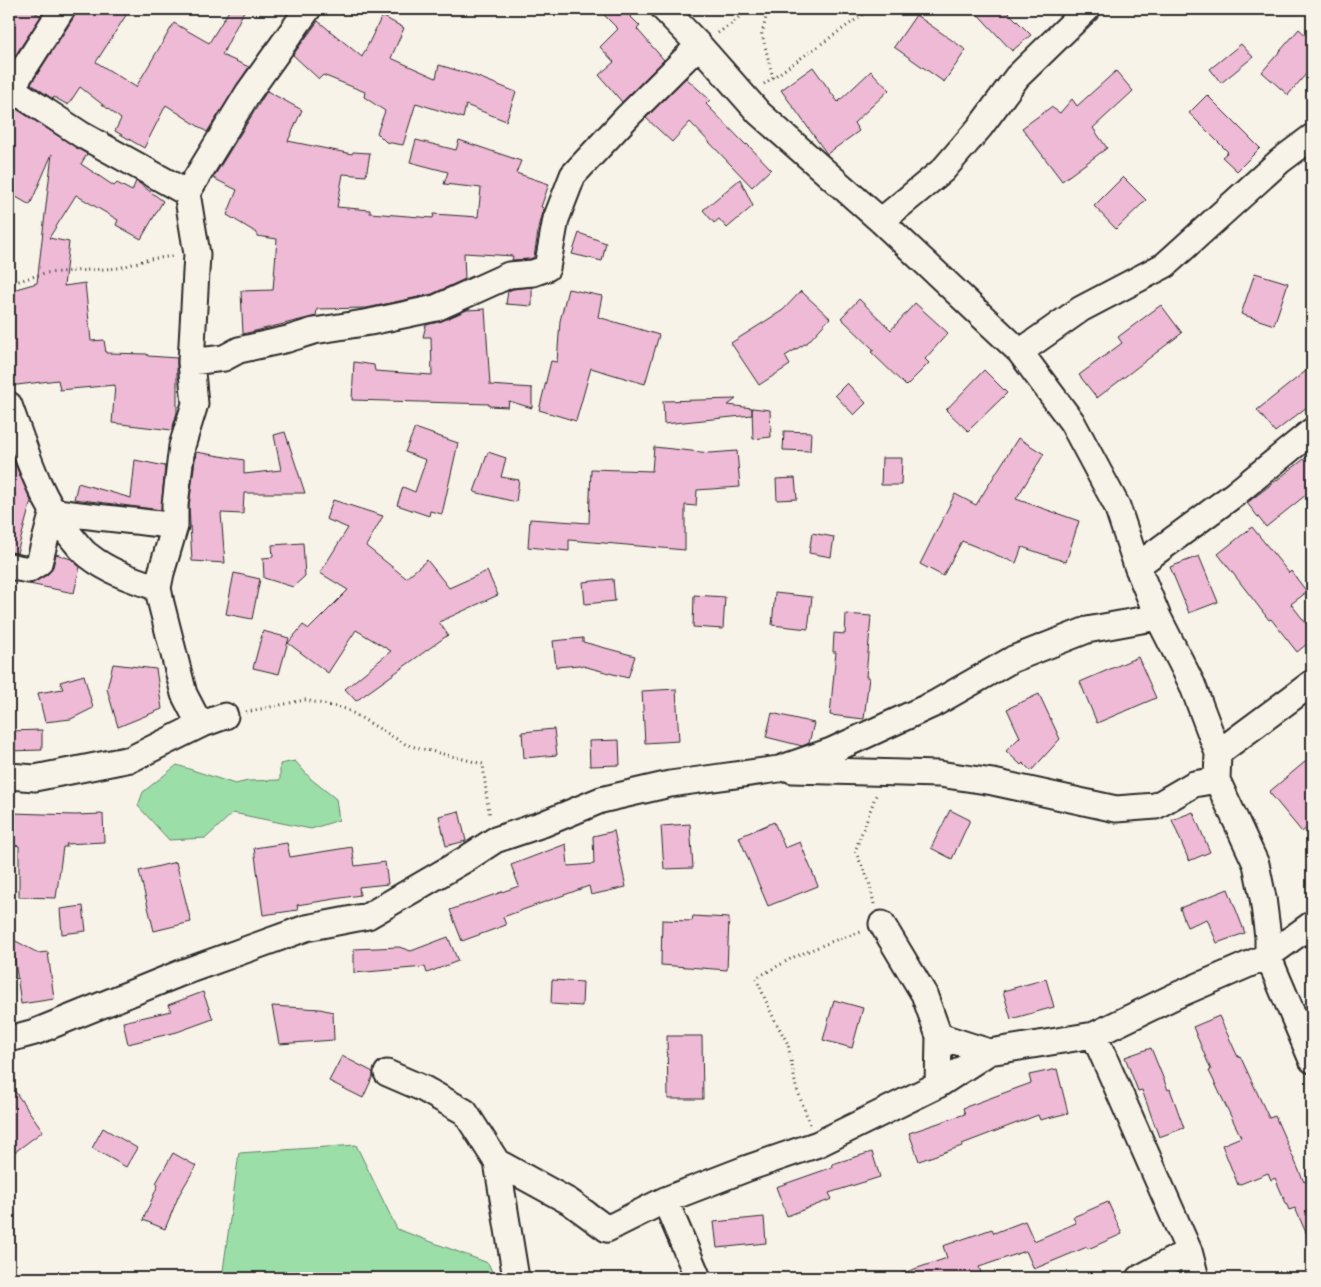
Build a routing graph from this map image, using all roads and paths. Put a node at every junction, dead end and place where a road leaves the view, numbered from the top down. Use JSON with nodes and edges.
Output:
{"nodes":[{"id":1,"x":62,"y":9,"type":"edge"},
{"id":2,"x":308,"y":9,"type":"edge"},
{"id":3,"x":664,"y":9,"type":"edge"},
{"id":4,"x":747,"y":9,"type":"edge"},
{"id":5,"x":768,"y":9,"type":"edge"},
{"id":6,"x":871,"y":9,"type":"edge"},
{"id":7,"x":1087,"y":9,"type":"edge"},
{"id":8,"x":705,"y":42,"type":"junction"},
{"id":9,"x":773,"y":78,"type":"junction"},
{"id":10,"x":10,"y":88,"type":"edge"},
{"id":11,"x":744,"y":96,"type":"junction"},
{"id":12,"x":1312,"y":137,"type":"edge"},
{"id":13,"x":187,"y":193,"type":"junction"},
{"id":14,"x":881,"y":221,"type":"junction"},
{"id":15,"x":197,"y":254,"type":"junction"},
{"id":16,"x":9,"y":284,"type":"edge"},
{"id":17,"x":1020,"y":352,"type":"junction"},
{"id":18,"x":191,"y":362,"type":"junction"},
{"id":19,"x":9,"y":406,"type":"edge"},
{"id":20,"x":1312,"y":431,"type":"edge"},
{"id":21,"x":53,"y":511,"type":"junction"},
{"id":22,"x":175,"y":526,"type":"junction"},
{"id":23,"x":9,"y":566,"type":"edge"},
{"id":24,"x":1137,"y":566,"type":"junction"},
{"id":25,"x":158,"y":588,"type":"junction"},
{"id":26,"x":1158,"y":617,"type":"junction"},
{"id":27,"x":1312,"y":683,"type":"edge"},
{"id":28,"x":225,"y":716,"type":"joint"},
{"id":29,"x":200,"y":725,"type":"junction"},
{"id":30,"x":1218,"y":753,"type":"junction"},
{"id":31,"x":779,"y":769,"type":"junction"},
{"id":32,"x":885,"y":772,"type":"junction"},
{"id":33,"x":9,"y":776,"type":"edge"},
{"id":34,"x":1217,"y":780,"type":"junction"},
{"id":35,"x":494,"y":840,"type":"junction"},
{"id":36,"x":882,"y":924,"type":"junction"},
{"id":37,"x":1312,"y":924,"type":"edge"},
{"id":38,"x":1268,"y":956,"type":"junction"},
{"id":39,"x":1094,"y":1035,"type":"junction"},
{"id":40,"x":939,"y":1036,"type":"junction"},
{"id":41,"x":9,"y":1039,"type":"edge"},
{"id":42,"x":989,"y":1052,"type":"junction"},
{"id":43,"x":1312,"y":1060,"type":"edge"},
{"id":44,"x":387,"y":1073,"type":"dead end"},
{"id":45,"x":938,"y":1085,"type":"junction"},
{"id":46,"x":818,"y":1144,"type":"junction"},
{"id":47,"x":497,"y":1162,"type":"junction"},
{"id":48,"x":665,"y":1200,"type":"junction"},
{"id":49,"x":1189,"y":1251,"type":"junction"},
{"id":50,"x":516,"y":1278,"type":"edge"},
{"id":51,"x":698,"y":1278,"type":"edge"},
{"id":52,"x":1140,"y":1278,"type":"edge"},
{"id":53,"x":1196,"y":1278,"type":"edge"}],
"edges":[{"from":1,"to":10,"type":"street"},
{"from":2,"to":13,"type":"street"},
{"from":3,"to":8,"type":"street"},
{"from":4,"to":8,"type":"path"},
{"from":5,"to":9,"type":"path"},
{"from":6,"to":9,"type":"path"},
{"from":7,"to":14,"type":"street"},
{"from":8,"to":11,"type":"street"},
{"from":8,"to":18,"type":"street"},
{"from":9,"to":11,"type":"path"},
{"from":10,"to":13,"type":"street"},
{"from":11,"to":14,"type":"street"},
{"from":12,"to":17,"type":"street"},
{"from":13,"to":15,"type":"street"},
{"from":14,"to":17,"type":"street"},
{"from":15,"to":16,"type":"path"},
{"from":15,"to":18,"type":"street"},
{"from":17,"to":24,"type":"street"},
{"from":18,"to":22,"type":"street"},
{"from":19,"to":21,"type":"street"},
{"from":20,"to":24,"type":"street"},
{"from":21,"to":22,"type":"street"},
{"from":21,"to":23,"type":"street"},
{"from":21,"to":25,"type":"street"},
{"from":22,"to":25,"type":"street"},
{"from":24,"to":26,"type":"street"},
{"from":25,"to":29,"type":"street"},
{"from":26,"to":30,"type":"street"},
{"from":26,"to":31,"type":"street"},
{"from":27,"to":30,"type":"street"},
{"from":28,"to":29,"type":"street"},
{"from":28,"to":35,"type":"path"},
{"from":29,"to":33,"type":"street"},
{"from":30,"to":34,"type":"street"},
{"from":31,"to":32,"type":"street"},
{"from":31,"to":35,"type":"street"},
{"from":32,"to":34,"type":"street"},
{"from":32,"to":36,"type":"path"},
{"from":34,"to":38,"type":"street"},
{"from":35,"to":41,"type":"street"},
{"from":36,"to":40,"type":"street"},
{"from":36,"to":46,"type":"path"},
{"from":37,"to":38,"type":"street"},
{"from":38,"to":39,"type":"street"},
{"from":38,"to":43,"type":"street"},
{"from":39,"to":42,"type":"street"},
{"from":39,"to":49,"type":"street"},
{"from":40,"to":42,"type":"street"},
{"from":40,"to":45,"type":"street"},
{"from":42,"to":45,"type":"street"},
{"from":44,"to":47,"type":"street"},
{"from":45,"to":46,"type":"street"},
{"from":46,"to":48,"type":"street"},
{"from":47,"to":48,"type":"street"},
{"from":47,"to":50,"type":"street"},
{"from":48,"to":51,"type":"street"},
{"from":49,"to":52,"type":"street"},
{"from":49,"to":53,"type":"street"}]}
